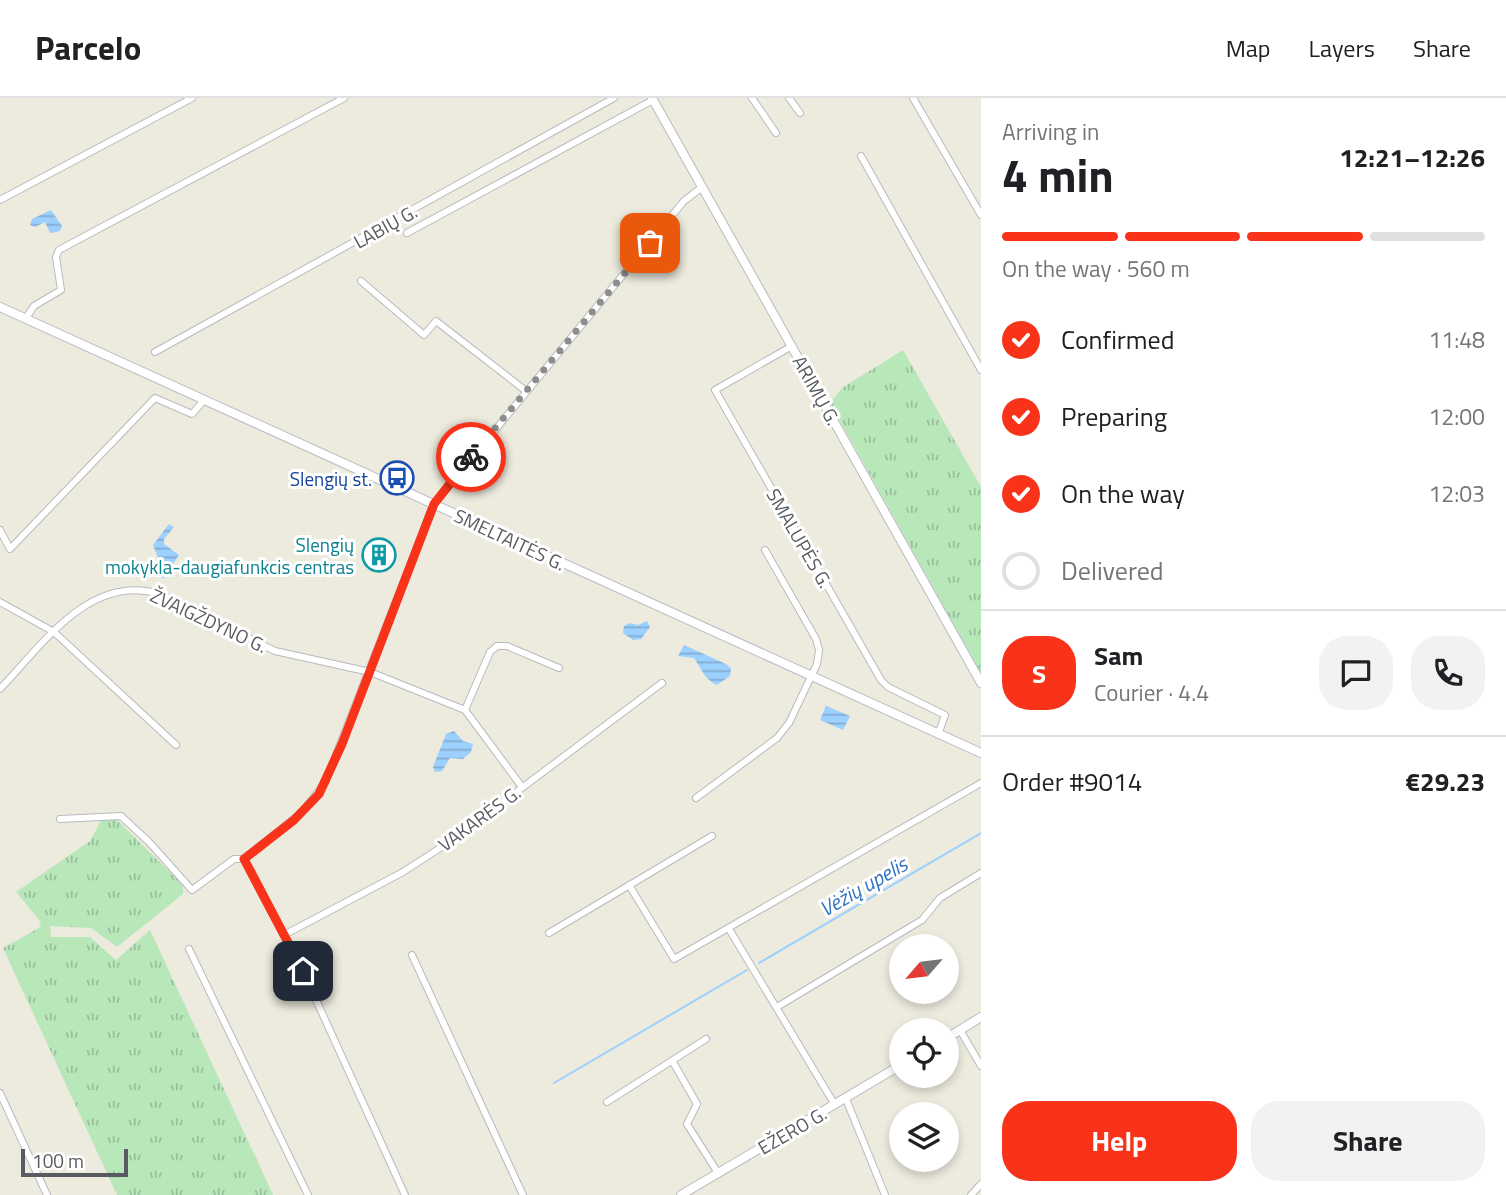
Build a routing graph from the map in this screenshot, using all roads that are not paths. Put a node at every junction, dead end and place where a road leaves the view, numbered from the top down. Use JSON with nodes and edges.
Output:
{"nodes":[{"id":1,"x":192,"y":98,"type":"edge"},
{"id":2,"x":344,"y":98,"type":"edge"},
{"id":3,"x":614,"y":98,"type":"edge"},
{"id":4,"x":752,"y":98,"type":"edge"},
{"id":5,"x":789,"y":98,"type":"edge"},
{"id":6,"x":913,"y":98,"type":"edge"},
{"id":7,"x":652,"y":99,"type":"edge"},
{"id":8,"x":800,"y":113,"type":"dead end"},
{"id":9,"x":776,"y":133,"type":"dead end"},
{"id":10,"x":861,"y":156,"type":"dead end"},
{"id":11,"x":701,"y":188,"type":"junction"},
{"id":12,"x":0,"y":200,"type":"edge"},
{"id":13,"x":981,"y":215,"type":"edge"},
{"id":14,"x":407,"y":233,"type":"dead end"},
{"id":15,"x":361,"y":281,"type":"dead end"},
{"id":16,"x":0,"y":307,"type":"edge"},
{"id":17,"x":26,"y":318,"type":"junction"},
{"id":18,"x":792,"y":346,"type":"junction"},
{"id":19,"x":155,"y":352,"type":"dead end"},
{"id":20,"x":981,"y":370,"type":"edge"},
{"id":21,"x":526,"y":391,"type":"junction"},
{"id":22,"x":204,"y":400,"type":"junction"},
{"id":23,"x":434,"y":504,"type":"junction"},
{"id":24,"x":0,"y":530,"type":"edge"},
{"id":25,"x":765,"y":550,"type":"dead end"},
{"id":26,"x":0,"y":602,"type":"edge"},
{"id":27,"x":54,"y":632,"type":"junction"},
{"id":28,"x":559,"y":668,"type":"dead end"},
{"id":29,"x":370,"y":672,"type":"junction"},
{"id":30,"x":812,"y":678,"type":"junction"},
{"id":31,"x":662,"y":683,"type":"dead end"},
{"id":32,"x":981,"y":683,"type":"edge"},
{"id":33,"x":0,"y":689,"type":"edge"},
{"id":34,"x":465,"y":710,"type":"junction"},
{"id":35,"x":938,"y":735,"type":"junction"},
{"id":36,"x":176,"y":745,"type":"dead end"},
{"id":37,"x":981,"y":753,"type":"edge"},
{"id":38,"x":981,"y":783,"type":"edge"},
{"id":39,"x":522,"y":786,"type":"junction"},
{"id":40,"x":696,"y":799,"type":"dead end"},
{"id":41,"x":60,"y":819,"type":"dead end"},
{"id":42,"x":712,"y":836,"type":"dead end"},
{"id":43,"x":244,"y":859,"type":"junction"},
{"id":44,"x":981,"y":873,"type":"edge"},
{"id":45,"x":629,"y":885,"type":"junction"},
{"id":46,"x":729,"y":929,"type":"junction"},
{"id":47,"x":549,"y":933,"type":"dead end"},
{"id":48,"x":285,"y":936,"type":"junction"},
{"id":49,"x":189,"y":949,"type":"dead end"},
{"id":50,"x":412,"y":955,"type":"dead end"},
{"id":51,"x":303,"y":971,"type":"dead end"},
{"id":52,"x":307,"y":980,"type":"dead end"},
{"id":53,"x":776,"y":1007,"type":"junction"},
{"id":54,"x":981,"y":1017,"type":"edge"},
{"id":55,"x":960,"y":1030,"type":"joint"},
{"id":56,"x":706,"y":1040,"type":"dead end"},
{"id":57,"x":673,"y":1062,"type":"junction"},
{"id":58,"x":981,"y":1066,"type":"edge"},
{"id":59,"x":889,"y":1072,"type":"edge"},
{"id":60,"x":0,"y":1093,"type":"edge"},
{"id":61,"x":846,"y":1099,"type":"junction"},
{"id":62,"x":607,"y":1102,"type":"dead end"},
{"id":63,"x":835,"y":1105,"type":"junction"},
{"id":64,"x":718,"y":1173,"type":"junction"},
{"id":65,"x":981,"y":1184,"type":"edge"},
{"id":66,"x":47,"y":1195,"type":"edge"},
{"id":67,"x":308,"y":1195,"type":"edge"},
{"id":68,"x":405,"y":1195,"type":"edge"},
{"id":69,"x":523,"y":1195,"type":"edge"},
{"id":70,"x":681,"y":1195,"type":"edge"},
{"id":71,"x":884,"y":1195,"type":"edge"},
{"id":72,"x":971,"y":1195,"type":"edge"}],
"edges":[{"from":1,"to":12,"type":"street"},
{"from":2,"to":17,"type":"street"},
{"from":3,"to":19,"type":"street","name":"LABIŲ G."},
{"from":4,"to":9,"type":"street"},
{"from":5,"to":8,"type":"street"},
{"from":6,"to":13,"type":"street"},
{"from":7,"to":11,"type":"main road","name":"ARIMŲ G."},
{"from":7,"to":14,"type":"street"},
{"from":10,"to":20,"type":"street"},
{"from":11,"to":18,"type":"main road","name":"ARIMŲ G."},
{"from":11,"to":21,"type":"street"},
{"from":15,"to":21,"type":"street"},
{"from":16,"to":17,"type":"main road","name":"SMELTAITĖS G."},
{"from":17,"to":22,"type":"main road","name":"SMELTAITĖS G."},
{"from":18,"to":32,"type":"main road","name":"ARIMŲ G."},
{"from":18,"to":35,"type":"street","name":"SMALUPĖS G."},
{"from":21,"to":23,"type":"street"},
{"from":22,"to":23,"type":"main road","name":"SMELTAITĖS G."},
{"from":22,"to":24,"type":"street"},
{"from":23,"to":29,"type":"street"},
{"from":23,"to":30,"type":"main road","name":"SMELTAITĖS G."},
{"from":25,"to":30,"type":"street","name":"SMALUPĖS G."},
{"from":26,"to":27,"type":"street"},
{"from":27,"to":29,"type":"street","name":"ŽVAIGŽDYNO G."},
{"from":27,"to":33,"type":"street","name":"ŽVAIGŽDYNO G."},
{"from":27,"to":36,"type":"street"},
{"from":28,"to":34,"type":"street"},
{"from":29,"to":34,"type":"street","name":"ŽVAIGŽDYNO G."},
{"from":29,"to":43,"type":"street"},
{"from":30,"to":35,"type":"main road","name":"SMELTAITĖS G."},
{"from":30,"to":40,"type":"street","name":"SMALUPĖS G."},
{"from":31,"to":39,"type":"street","name":"VAKARĖS G."},
{"from":34,"to":39,"type":"street"},
{"from":35,"to":37,"type":"main road","name":"SMELTAITĖS G."},
{"from":38,"to":46,"type":"street"},
{"from":39,"to":48,"type":"street","name":"VAKARĖS G."},
{"from":41,"to":43,"type":"street"},
{"from":42,"to":45,"type":"street"},
{"from":43,"to":48,"type":"street"},
{"from":44,"to":53,"type":"street"},
{"from":45,"to":46,"type":"street"},
{"from":45,"to":47,"type":"street"},
{"from":46,"to":53,"type":"street"},
{"from":48,"to":51,"type":"street"},
{"from":49,"to":67,"type":"street"},
{"from":50,"to":69,"type":"street"},
{"from":52,"to":68,"type":"street"},
{"from":53,"to":63,"type":"street"},
{"from":54,"to":55,"type":"main road"},
{"from":55,"to":58,"type":"street"},
{"from":56,"to":57,"type":"street"},
{"from":57,"to":62,"type":"street"},
{"from":57,"to":64,"type":"street"},
{"from":59,"to":61,"type":"main road","name":"EŽERO G."},
{"from":60,"to":66,"type":"street"},
{"from":61,"to":63,"type":"main road","name":"EŽERO G."},
{"from":61,"to":71,"type":"street"},
{"from":63,"to":64,"type":"main road","name":"EŽERO G."},
{"from":64,"to":70,"type":"main road","name":"EŽERO G."},
{"from":65,"to":72,"type":"street"}]}
